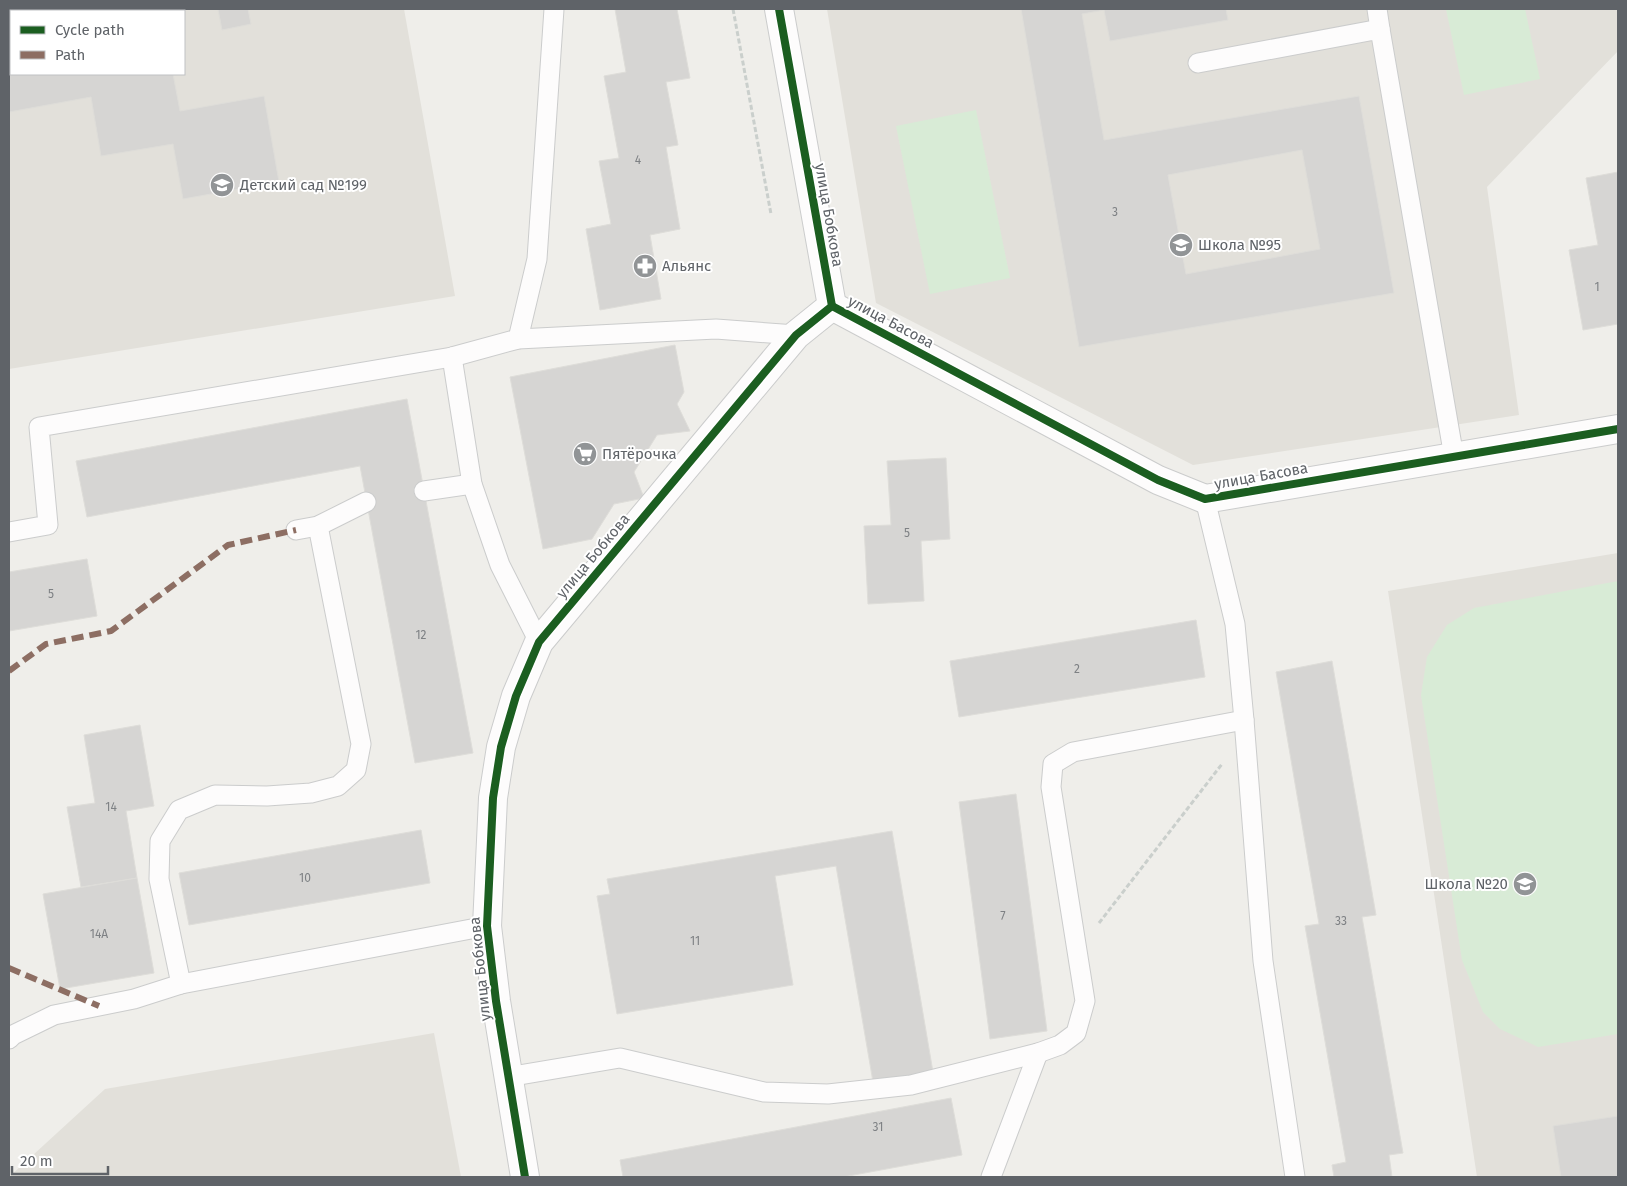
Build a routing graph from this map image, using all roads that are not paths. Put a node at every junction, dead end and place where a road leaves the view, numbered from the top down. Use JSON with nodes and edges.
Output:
{"nodes":[{"id":1,"x":554,"y":9,"type":"edge"},
{"id":2,"x":779,"y":9,"type":"edge"},
{"id":3,"x":1377,"y":9,"type":"edge"},
{"id":4,"x":1380,"y":29,"type":"junction"},
{"id":5,"x":1198,"y":63,"type":"dead end"},
{"id":6,"x":832,"y":306,"type":"junction"},
{"id":7,"x":796,"y":335,"type":"junction"},
{"id":8,"x":518,"y":339,"type":"junction"},
{"id":9,"x":452,"y":357,"type":"junction"},
{"id":10,"x":1618,"y":429,"type":"edge"},
{"id":11,"x":1454,"y":457,"type":"junction"},
{"id":12,"x":472,"y":484,"type":"junction"},
{"id":13,"x":424,"y":491,"type":"dead end"},
{"id":14,"x":1205,"y":500,"type":"junction"},
{"id":15,"x":366,"y":502,"type":"dead end"},
{"id":16,"x":318,"y":526,"type":"junction"},
{"id":17,"x":296,"y":530,"type":"dead end"},
{"id":18,"x":9,"y":532,"type":"edge"},
{"id":19,"x":538,"y":642,"type":"junction"},
{"id":20,"x":1245,"y":726,"type":"junction"},
{"id":21,"x":487,"y":926,"type":"junction"},
{"id":22,"x":181,"y":984,"type":"junction"},
{"id":23,"x":9,"y":1039,"type":"edge"},
{"id":24,"x":1038,"y":1053,"type":"junction"},
{"id":25,"x":508,"y":1077,"type":"junction"},
{"id":26,"x":526,"y":1177,"type":"edge"},
{"id":27,"x":991,"y":1177,"type":"edge"},
{"id":28,"x":1295,"y":1177,"type":"edge"}],
"edges":[{"from":1,"to":8,"type":"lane"},
{"from":2,"to":6,"type":"street","name":"улица Бобкова"},
{"from":3,"to":4,"type":"lane"},
{"from":4,"to":5,"type":"lane"},
{"from":4,"to":11,"type":"lane"},
{"from":6,"to":7,"type":"street","name":"улица Бобкова"},
{"from":6,"to":14,"type":"street","name":"улица Басова"},
{"from":7,"to":8,"type":"lane"},
{"from":7,"to":19,"type":"street","name":"улица Бобкова"},
{"from":8,"to":9,"type":"lane"},
{"from":9,"to":12,"type":"lane"},
{"from":9,"to":18,"type":"lane"},
{"from":10,"to":11,"type":"street","name":"улица Басова"},
{"from":11,"to":14,"type":"street","name":"улица Басова"},
{"from":12,"to":13,"type":"lane"},
{"from":12,"to":19,"type":"lane"},
{"from":14,"to":20,"type":"lane"},
{"from":15,"to":16,"type":"lane"},
{"from":16,"to":17,"type":"lane"},
{"from":16,"to":22,"type":"lane"},
{"from":19,"to":21,"type":"street","name":"улица Бобкова"},
{"from":20,"to":24,"type":"lane"},
{"from":20,"to":28,"type":"lane"},
{"from":21,"to":22,"type":"lane"},
{"from":21,"to":25,"type":"street","name":"улица Бобкова"},
{"from":22,"to":23,"type":"lane"},
{"from":24,"to":25,"type":"lane"},
{"from":24,"to":27,"type":"lane"},
{"from":25,"to":26,"type":"street","name":"улица Бобкова"}]}
